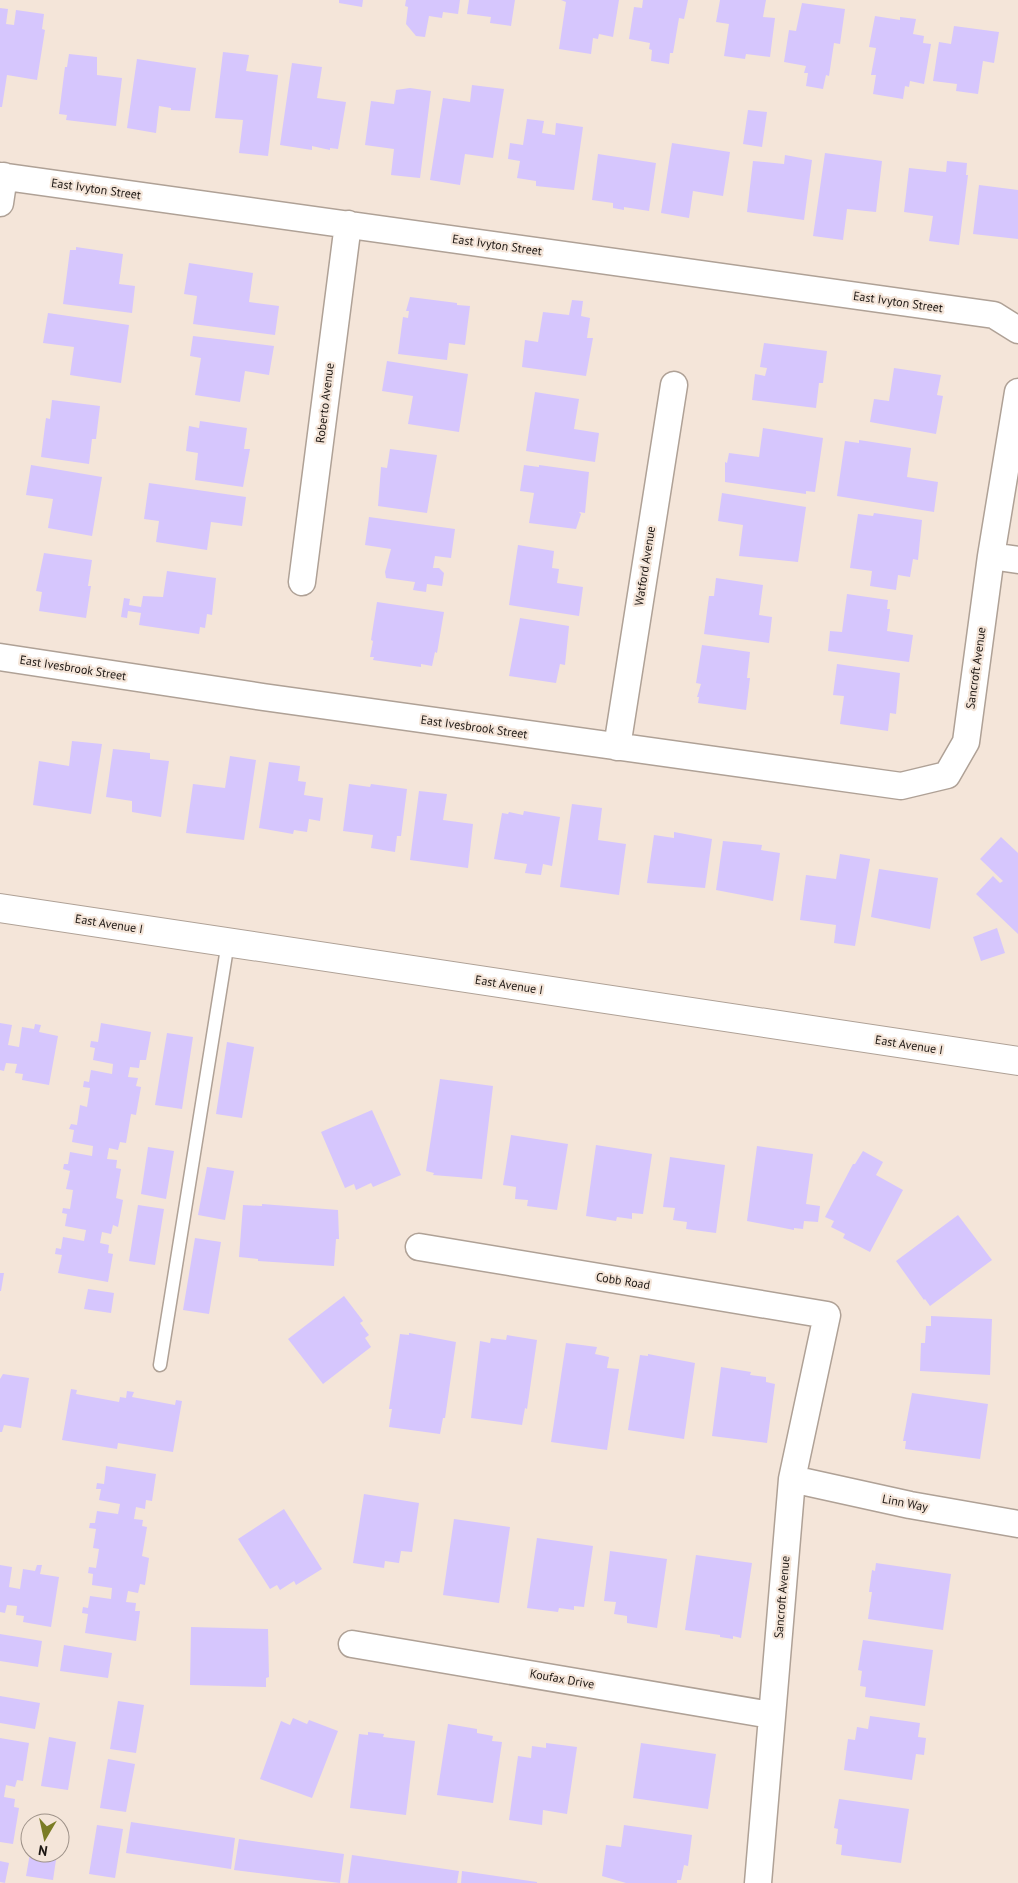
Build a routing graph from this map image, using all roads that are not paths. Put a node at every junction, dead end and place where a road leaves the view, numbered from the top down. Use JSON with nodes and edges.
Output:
{"nodes":[{"id":1,"x":2,"y":176,"type":"edge"},
{"id":2,"x":0,"y":203,"type":"edge"},
{"id":3,"x":348,"y":224,"type":"junction"},
{"id":4,"x":1018,"y":330,"type":"edge"},
{"id":5,"x":674,"y":384,"type":"dead end"},
{"id":6,"x":1018,"y":392,"type":"edge"},
{"id":7,"x":991,"y":556,"type":"junction"},
{"id":8,"x":1018,"y":560,"type":"edge"},
{"id":9,"x":302,"y":582,"type":"dead end"},
{"id":10,"x":0,"y":657,"type":"edge"},
{"id":11,"x":617,"y":747,"type":"junction"},
{"id":12,"x":947,"y":775,"type":"joint"},
{"id":13,"x":0,"y":908,"type":"edge"},
{"id":14,"x":228,"y":942,"type":"junction"},
{"id":15,"x":1018,"y":1061,"type":"edge"},
{"id":16,"x":419,"y":1248,"type":"dead end"},
{"id":17,"x":827,"y":1315,"type":"joint"},
{"id":18,"x":160,"y":1366,"type":"dead end"},
{"id":19,"x":792,"y":1479,"type":"junction"},
{"id":20,"x":1018,"y":1524,"type":"edge"},
{"id":21,"x":352,"y":1644,"type":"dead end"},
{"id":22,"x":771,"y":1715,"type":"junction"},
{"id":23,"x":758,"y":1883,"type":"edge"}],
"edges":[{"from":1,"to":2,"type":"street"},
{"from":1,"to":3,"type":"street","name":"East Ivyton Street"},
{"from":3,"to":4,"type":"street","name":"East Ivyton Street"},
{"from":3,"to":9,"type":"street","name":"Roberto Avenue"},
{"from":5,"to":11,"type":"street","name":"Watford Avenue"},
{"from":6,"to":7,"type":"street"},
{"from":7,"to":8,"type":"street"},
{"from":7,"to":12,"type":"street","name":"Sancroft Avenue"},
{"from":10,"to":11,"type":"street","name":"East Ivesbrook Street"},
{"from":11,"to":12,"type":"street","name":"East Ivesbrook Street"},
{"from":13,"to":14,"type":"main road","name":"East Avenue I"},
{"from":14,"to":15,"type":"main road","name":"East Avenue I"},
{"from":14,"to":18,"type":"lane"},
{"from":16,"to":17,"type":"street","name":"Cobb Road"},
{"from":17,"to":19,"type":"street","name":"Sancroft Avenue"},
{"from":19,"to":20,"type":"street","name":"Linn Way"},
{"from":19,"to":22,"type":"street","name":"Sancroft Avenue"},
{"from":21,"to":22,"type":"street","name":"Koufax Drive"},
{"from":22,"to":23,"type":"street","name":"Sancroft Avenue"}]}
